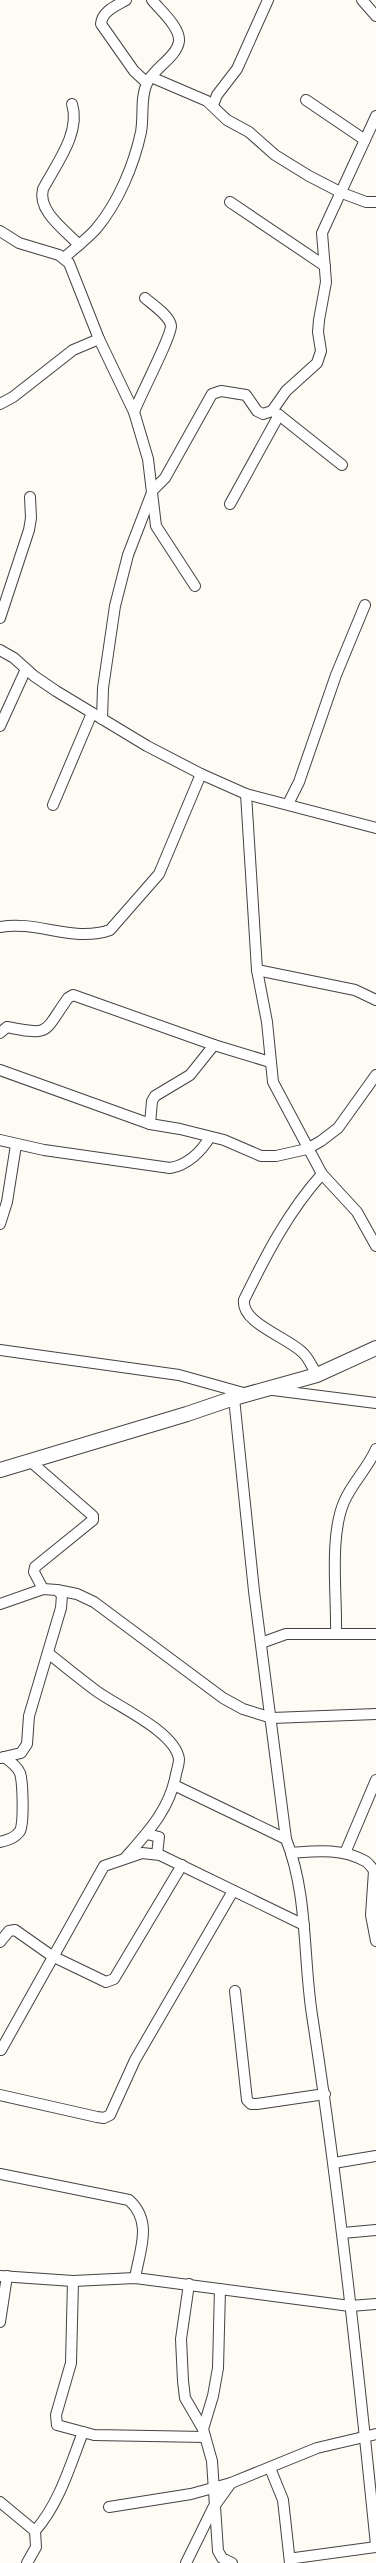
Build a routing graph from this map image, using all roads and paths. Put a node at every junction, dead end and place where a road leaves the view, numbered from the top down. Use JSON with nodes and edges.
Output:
{"nodes":[{"id":1,"x":126,"y":0,"type":"edge"},
{"id":2,"x":152,"y":0,"type":"edge"},
{"id":3,"x":268,"y":0,"type":"edge"},
{"id":4,"x":362,"y":0,"type":"edge"},
{"id":5,"x":376,"y":16,"type":"edge"},
{"id":6,"x":149,"y":80,"type":"junction"},
{"id":7,"x":306,"y":100,"type":"dead end"},
{"id":8,"x":72,"y":104,"type":"dead end"},
{"id":9,"x":213,"y":106,"type":"junction"},
{"id":10,"x":376,"y":116,"type":"edge"},
{"id":11,"x":365,"y":140,"type":"junction"},
{"id":12,"x":342,"y":193,"type":"junction"},
{"id":13,"x":230,"y":202,"type":"dead end"},
{"id":14,"x":376,"y":202,"type":"edge"},
{"id":15,"x":0,"y":231,"type":"edge"},
{"id":16,"x":79,"y":244,"type":"junction"},
{"id":17,"x":65,"y":258,"type":"junction"},
{"id":18,"x":325,"y":266,"type":"junction"},
{"id":19,"x":145,"y":298,"type":"dead end"},
{"id":20,"x":99,"y":339,"type":"junction"},
{"id":21,"x":0,"y":404,"type":"edge"},
{"id":22,"x":134,"y":412,"type":"junction"},
{"id":23,"x":276,"y":413,"type":"junction"},
{"id":24,"x":342,"y":465,"type":"dead end"},
{"id":25,"x":153,"y":490,"type":"junction"},
{"id":26,"x":30,"y":497,"type":"dead end"},
{"id":27,"x":230,"y":504,"type":"dead end"},
{"id":28,"x":195,"y":586,"type":"dead end"},
{"id":29,"x":365,"y":605,"type":"dead end"},
{"id":30,"x":0,"y":618,"type":"edge"},
{"id":31,"x":0,"y":650,"type":"edge"},
{"id":32,"x":26,"y":669,"type":"junction"},
{"id":33,"x":92,"y":713,"type":"junction"},
{"id":34,"x":102,"y":718,"type":"junction"},
{"id":35,"x":0,"y":726,"type":"edge"},
{"id":36,"x":201,"y":774,"type":"junction"},
{"id":37,"x":246,"y":794,"type":"junction"},
{"id":38,"x":288,"y":804,"type":"junction"},
{"id":39,"x":53,"y":805,"type":"dead end"},
{"id":40,"x":376,"y":828,"type":"edge"},
{"id":41,"x":0,"y":927,"type":"edge"},
{"id":42,"x":257,"y":970,"type":"junction"},
{"id":43,"x":376,"y":1000,"type":"edge"},
{"id":44,"x":0,"y":1033,"type":"edge"},
{"id":45,"x":214,"y":1045,"type":"junction"},
{"id":46,"x":270,"y":1062,"type":"junction"},
{"id":47,"x":0,"y":1070,"type":"edge"},
{"id":48,"x":374,"y":1082,"type":"edge"},
{"id":49,"x":150,"y":1124,"type":"junction"},
{"id":50,"x":210,"y":1137,"type":"junction"},
{"id":51,"x":0,"y":1140,"type":"edge"},
{"id":52,"x":16,"y":1145,"type":"junction"},
{"id":53,"x":307,"y":1149,"type":"junction"},
{"id":54,"x":322,"y":1174,"type":"junction"},
{"id":55,"x":0,"y":1224,"type":"edge"},
{"id":56,"x":376,"y":1246,"type":"edge"},
{"id":57,"x":376,"y":1348,"type":"edge"},
{"id":58,"x":0,"y":1350,"type":"edge"},
{"id":59,"x":317,"y":1375,"type":"junction"},
{"id":60,"x":270,"y":1389,"type":"junction"},
{"id":61,"x":248,"y":1394,"type":"junction"},
{"id":62,"x":234,"y":1398,"type":"junction"},
{"id":63,"x":376,"y":1403,"type":"edge"},
{"id":64,"x":376,"y":1449,"type":"edge"},
{"id":65,"x":30,"y":1461,"type":"junction"},
{"id":66,"x":0,"y":1470,"type":"edge"},
{"id":67,"x":43,"y":1589,"type":"junction"},
{"id":68,"x":57,"y":1590,"type":"junction"},
{"id":69,"x":0,"y":1604,"type":"edge"},
{"id":70,"x":336,"y":1633,"type":"junction"},
{"id":71,"x":376,"y":1634,"type":"edge"},
{"id":72,"x":261,"y":1643,"type":"junction"},
{"id":73,"x":48,"y":1652,"type":"junction"},
{"id":74,"x":376,"y":1714,"type":"edge"},
{"id":75,"x":272,"y":1718,"type":"junction"},
{"id":76,"x":2,"y":1757,"type":"edge"},
{"id":77,"x":376,"y":1782,"type":"edge"},
{"id":78,"x":174,"y":1785,"type":"junction"},
{"id":79,"x":146,"y":1834,"type":"junction"},
{"id":80,"x":286,"y":1839,"type":"junction"},
{"id":81,"x":0,"y":1842,"type":"edge"},
{"id":82,"x":291,"y":1852,"type":"junction"},
{"id":83,"x":345,"y":1853,"type":"junction"},
{"id":84,"x":157,"y":1854,"type":"junction"},
{"id":85,"x":126,"y":1857,"type":"junction"},
{"id":86,"x":182,"y":1865,"type":"junction"},
{"id":87,"x":375,"y":1872,"type":"edge"},
{"id":88,"x":233,"y":1891,"type":"junction"},
{"id":89,"x":373,"y":1909,"type":"edge"},
{"id":90,"x":304,"y":1926,"type":"junction"},
{"id":91,"x":376,"y":1941,"type":"edge"},
{"id":92,"x":0,"y":1942,"type":"edge"},
{"id":93,"x":52,"y":1956,"type":"junction"},
{"id":94,"x":235,"y":1991,"type":"dead end"},
{"id":95,"x":1,"y":2050,"type":"edge"},
{"id":96,"x":325,"y":2094,"type":"junction"},
{"id":97,"x":0,"y":2096,"type":"edge"},
{"id":98,"x":376,"y":2156,"type":"edge"},
{"id":99,"x":334,"y":2163,"type":"junction"},
{"id":100,"x":0,"y":2174,"type":"edge"},
{"id":101,"x":376,"y":2230,"type":"edge"},
{"id":102,"x":342,"y":2234,"type":"junction"},
{"id":103,"x":4,"y":2276,"type":"edge"},
{"id":104,"x":135,"y":2278,"type":"junction"},
{"id":105,"x":73,"y":2281,"type":"junction"},
{"id":106,"x":189,"y":2284,"type":"junction"},
{"id":107,"x":220,"y":2289,"type":"junction"},
{"id":108,"x":376,"y":2304,"type":"edge"},
{"id":109,"x":350,"y":2306,"type":"junction"},
{"id":110,"x":0,"y":2322,"type":"edge"},
{"id":111,"x":83,"y":2432,"type":"junction"},
{"id":112,"x":204,"y":2433,"type":"junction"},
{"id":113,"x":376,"y":2434,"type":"edge"},
{"id":114,"x":365,"y":2437,"type":"junction"},
{"id":115,"x":270,"y":2468,"type":"junction"},
{"id":116,"x":231,"y":2483,"type":"junction"},
{"id":117,"x":212,"y":2487,"type":"junction"},
{"id":118,"x":0,"y":2502,"type":"edge"},
{"id":119,"x":109,"y":2507,"type":"dead end"},
{"id":120,"x":213,"y":2508,"type":"junction"},
{"id":121,"x":35,"y":2531,"type":"junction"},
{"id":122,"x":376,"y":2546,"type":"edge"},
{"id":123,"x":27,"y":2563,"type":"edge"},
{"id":124,"x":186,"y":2563,"type":"edge"},
{"id":125,"x":232,"y":2563,"type":"edge"},
{"id":126,"x":290,"y":2563,"type":"edge"}],
"edges":[{"from":1,"to":6,"type":"street"},
{"from":2,"to":6,"type":"street"},
{"from":3,"to":9,"type":"street"},
{"from":4,"to":5,"type":"street"},
{"from":6,"to":9,"type":"street"},
{"from":6,"to":16,"type":"street"},
{"from":7,"to":11,"type":"street"},
{"from":8,"to":16,"type":"street"},
{"from":9,"to":12,"type":"street"},
{"from":10,"to":11,"type":"street"},
{"from":11,"to":12,"type":"street"},
{"from":12,"to":14,"type":"street"},
{"from":12,"to":18,"type":"street"},
{"from":13,"to":18,"type":"street"},
{"from":15,"to":17,"type":"street"},
{"from":16,"to":17,"type":"street"},
{"from":17,"to":20,"type":"street"},
{"from":18,"to":23,"type":"street"},
{"from":19,"to":22,"type":"street"},
{"from":20,"to":21,"type":"street"},
{"from":20,"to":22,"type":"street"},
{"from":22,"to":25,"type":"street"},
{"from":23,"to":24,"type":"street"},
{"from":23,"to":25,"type":"street"},
{"from":23,"to":27,"type":"street"},
{"from":25,"to":28,"type":"street"},
{"from":25,"to":34,"type":"street"},
{"from":26,"to":30,"type":"street"},
{"from":29,"to":38,"type":"street"},
{"from":31,"to":32,"type":"street"},
{"from":32,"to":33,"type":"street"},
{"from":32,"to":35,"type":"street"},
{"from":33,"to":34,"type":"street"},
{"from":33,"to":39,"type":"street"},
{"from":34,"to":36,"type":"street"},
{"from":36,"to":37,"type":"street"},
{"from":36,"to":41,"type":"street"},
{"from":37,"to":38,"type":"street"},
{"from":37,"to":42,"type":"street"},
{"from":38,"to":40,"type":"street"},
{"from":42,"to":43,"type":"street"},
{"from":42,"to":46,"type":"street"},
{"from":44,"to":45,"type":"street"},
{"from":45,"to":46,"type":"street"},
{"from":45,"to":49,"type":"street"},
{"from":46,"to":53,"type":"street"},
{"from":47,"to":49,"type":"street"},
{"from":48,"to":53,"type":"street"},
{"from":49,"to":50,"type":"street"},
{"from":50,"to":52,"type":"street"},
{"from":50,"to":53,"type":"street"},
{"from":51,"to":52,"type":"street"},
{"from":52,"to":55,"type":"street"},
{"from":53,"to":54,"type":"street"},
{"from":54,"to":56,"type":"street"},
{"from":54,"to":59,"type":"street"},
{"from":57,"to":59,"type":"street"},
{"from":58,"to":61,"type":"street"},
{"from":59,"to":60,"type":"street"},
{"from":60,"to":61,"type":"street"},
{"from":60,"to":63,"type":"street"},
{"from":61,"to":62,"type":"street"},
{"from":62,"to":65,"type":"street"},
{"from":62,"to":72,"type":"street"},
{"from":64,"to":70,"type":"street"},
{"from":65,"to":66,"type":"street"},
{"from":65,"to":67,"type":"street"},
{"from":67,"to":68,"type":"street"},
{"from":67,"to":69,"type":"street"},
{"from":68,"to":73,"type":"street"},
{"from":68,"to":75,"type":"street"},
{"from":70,"to":71,"type":"street"},
{"from":70,"to":72,"type":"street"},
{"from":72,"to":75,"type":"street"},
{"from":73,"to":76,"type":"street"},
{"from":73,"to":78,"type":"street"},
{"from":74,"to":75,"type":"street"},
{"from":75,"to":80,"type":"street"},
{"from":76,"to":81,"type":"street"},
{"from":77,"to":83,"type":"street"},
{"from":78,"to":79,"type":"street"},
{"from":78,"to":80,"type":"street"},
{"from":79,"to":84,"type":"street"},
{"from":79,"to":85,"type":"street"},
{"from":80,"to":82,"type":"street"},
{"from":82,"to":83,"type":"street"},
{"from":82,"to":90,"type":"street"},
{"from":83,"to":87,"type":"street"},
{"from":84,"to":85,"type":"street"},
{"from":84,"to":86,"type":"street"},
{"from":85,"to":93,"type":"street"},
{"from":86,"to":88,"type":"street"},
{"from":86,"to":93,"type":"street"},
{"from":87,"to":89,"type":"street"},
{"from":88,"to":90,"type":"street"},
{"from":88,"to":97,"type":"street"},
{"from":89,"to":91,"type":"street"},
{"from":90,"to":96,"type":"street"},
{"from":92,"to":93,"type":"street"},
{"from":93,"to":95,"type":"street"},
{"from":94,"to":96,"type":"street"},
{"from":96,"to":99,"type":"street"},
{"from":98,"to":99,"type":"street"},
{"from":99,"to":102,"type":"street"},
{"from":100,"to":104,"type":"street"},
{"from":101,"to":102,"type":"street"},
{"from":102,"to":109,"type":"street"},
{"from":103,"to":105,"type":"street"},
{"from":103,"to":110,"type":"street"},
{"from":104,"to":105,"type":"street"},
{"from":104,"to":106,"type":"street"},
{"from":105,"to":111,"type":"street"},
{"from":106,"to":107,"type":"street"},
{"from":106,"to":112,"type":"street"},
{"from":107,"to":109,"type":"street"},
{"from":107,"to":112,"type":"street"},
{"from":108,"to":109,"type":"street"},
{"from":109,"to":114,"type":"street"},
{"from":111,"to":112,"type":"street"},
{"from":111,"to":121,"type":"street"},
{"from":112,"to":117,"type":"street"},
{"from":113,"to":114,"type":"street"},
{"from":114,"to":115,"type":"street"},
{"from":114,"to":122,"type":"street"},
{"from":115,"to":116,"type":"street"},
{"from":115,"to":126,"type":"street"},
{"from":116,"to":117,"type":"street"},
{"from":116,"to":120,"type":"street"},
{"from":117,"to":119,"type":"street"},
{"from":117,"to":120,"type":"street"},
{"from":118,"to":121,"type":"street"},
{"from":120,"to":124,"type":"street"},
{"from":120,"to":125,"type":"street"},
{"from":121,"to":123,"type":"street"},
{"from":122,"to":126,"type":"street"}]}
